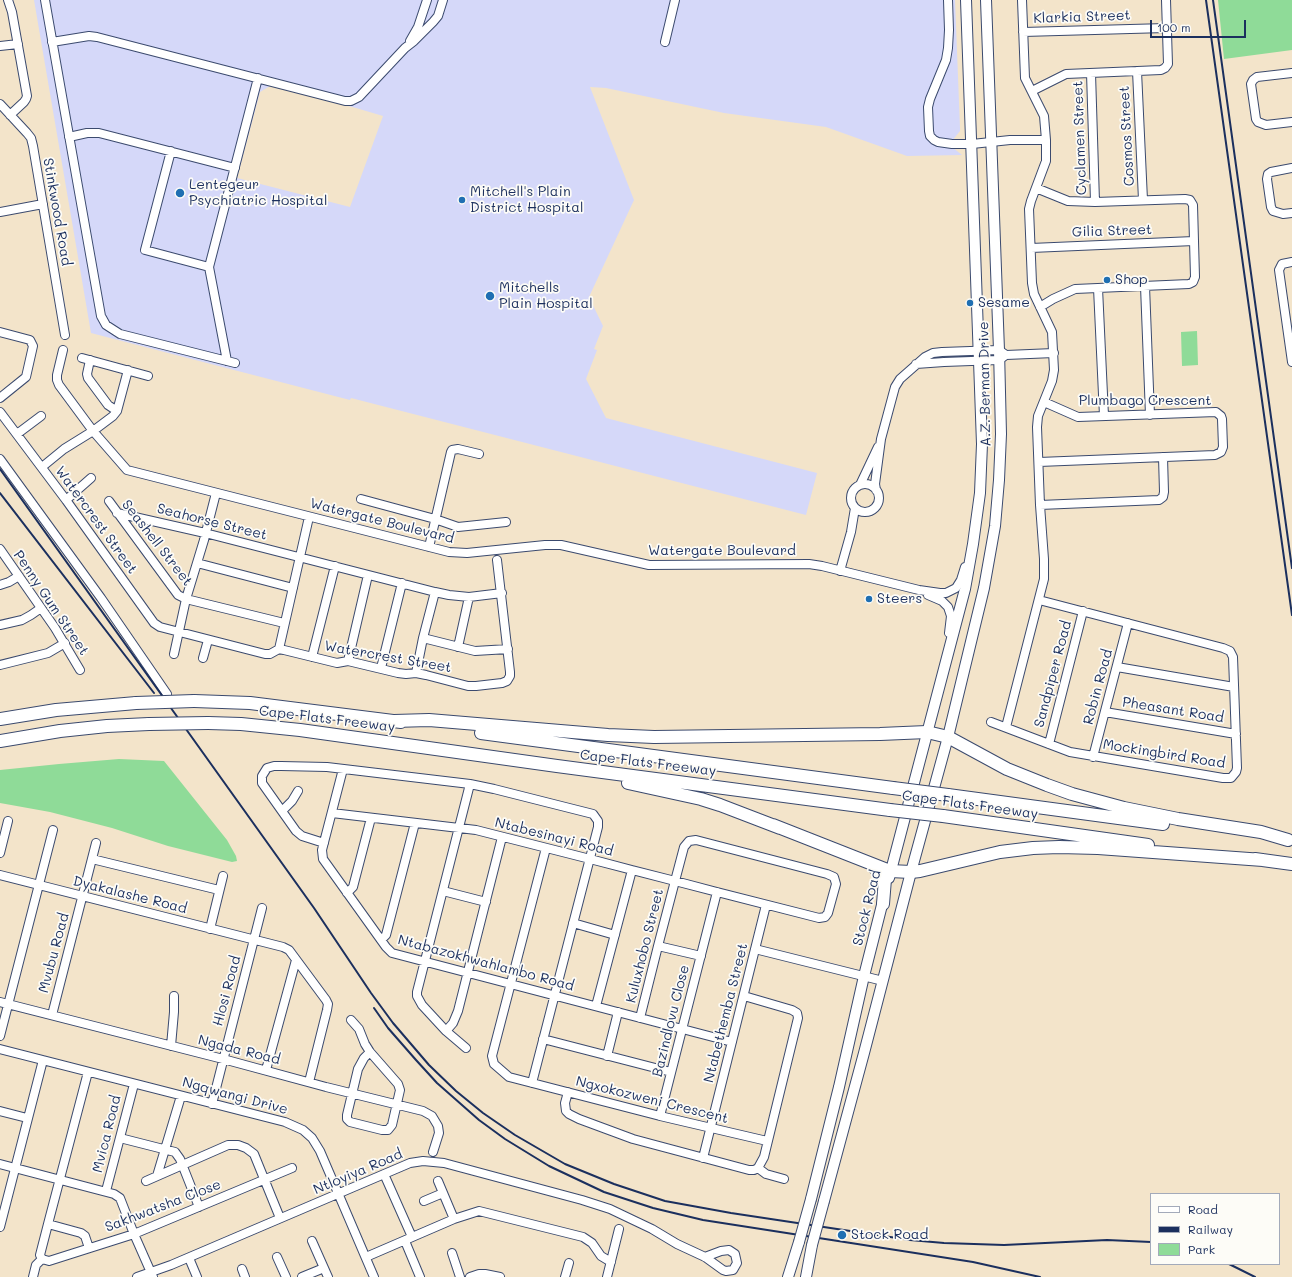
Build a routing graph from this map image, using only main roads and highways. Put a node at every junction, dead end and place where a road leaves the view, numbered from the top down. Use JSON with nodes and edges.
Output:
{"nodes":[{"id":1,"x":966,"y":0,"type":"edge"},
{"id":2,"x":986,"y":0,"type":"edge"},
{"id":3,"x":0,"y":719,"type":"edge"},
{"id":4,"x":394,"y":721,"type":"junction"},
{"id":5,"x":927,"y":732,"type":"junction"},
{"id":6,"x":948,"y":737,"type":"junction"},
{"id":7,"x":0,"y":741,"type":"edge"},
{"id":8,"x":557,"y":766,"type":"junction"},
{"id":9,"x":938,"y":774,"type":"junction"},
{"id":10,"x":773,"y":825,"type":"junction"},
{"id":11,"x":1290,"y":840,"type":"edge"},
{"id":12,"x":1263,"y":860,"type":"junction"},
{"id":13,"x":1292,"y":864,"type":"edge"},
{"id":14,"x":890,"y":871,"type":"junction"},
{"id":15,"x":911,"y":872,"type":"junction"},
{"id":16,"x":883,"y":904,"type":"junction"},
{"id":17,"x":788,"y":1277,"type":"edge"},
{"id":18,"x":806,"y":1277,"type":"edge"}],
"edges":[{"from":1,"to":5,"type":"main road","name":"A.Z. Berman Drive"},
{"from":2,"to":6,"type":"main road","name":"A.Z. Berman Drive"},
{"from":3,"to":4,"type":"highway","name":"Cape Flats Freeway","bridge":true},
{"from":4,"to":5,"type":"highway"},
{"from":4,"to":11,"type":"highway","name":"Cape Flats Freeway","bridge":true},
{"from":5,"to":6,"type":"highway"},
{"from":5,"to":14,"type":"main road","name":"Stock Road"},
{"from":6,"to":9,"type":"main road"},
{"from":6,"to":11,"type":"highway"},
{"from":7,"to":8,"type":"highway","name":"Cape Flats Freeway","bridge":true},
{"from":8,"to":10,"type":"highway"},
{"from":8,"to":12,"type":"highway","name":"Cape Flats Freeway","bridge":true},
{"from":9,"to":14,"type":"main road"},
{"from":9,"to":15,"type":"main road"},
{"from":10,"to":14,"type":"highway"},
{"from":10,"to":16,"type":"highway"},
{"from":12,"to":13,"type":"highway","name":"Cape Flats Freeway"},
{"from":12,"to":15,"type":"highway"},
{"from":14,"to":15,"type":"highway"},
{"from":14,"to":16,"type":"main road","name":"Stock Road"},
{"from":15,"to":18,"type":"main road","bridge":true},
{"from":16,"to":17,"type":"main road","name":"Stock Road","bridge":true}]}
